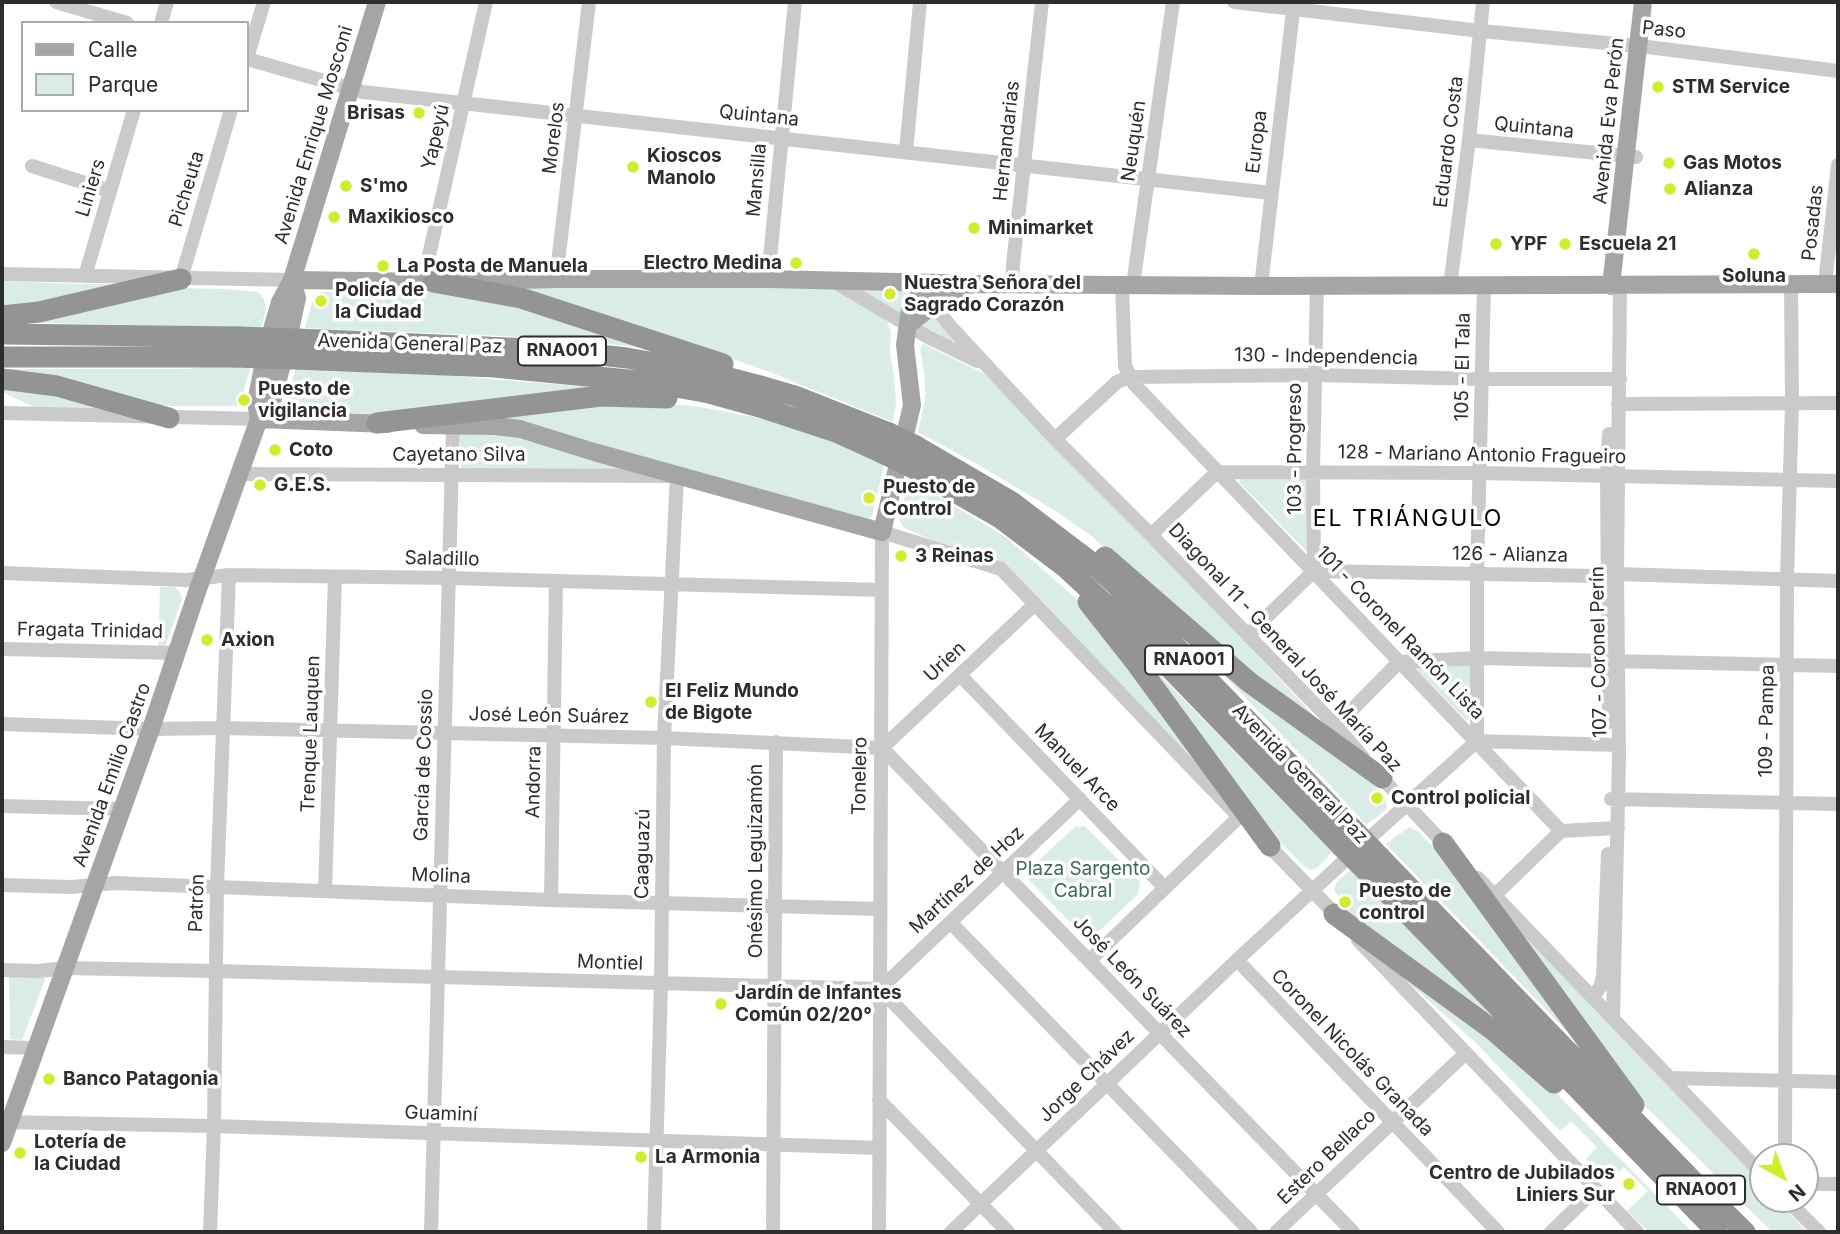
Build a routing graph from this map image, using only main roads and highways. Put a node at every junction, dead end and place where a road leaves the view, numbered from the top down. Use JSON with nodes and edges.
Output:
{"nodes":[{"id":1,"x":377,"y":2,"type":"edge"},
{"id":2,"x":1643,"y":2,"type":"edge"},
{"id":3,"x":1652,"y":2,"type":"edge"},
{"id":4,"x":1643,"y":47,"type":"junction"},
{"id":5,"x":181,"y":279,"type":"road end"},
{"id":6,"x":292,"y":280,"type":"junction"},
{"id":7,"x":428,"y":282,"type":"junction"},
{"id":8,"x":1832,"y":284,"type":"edge"},
{"id":9,"x":1616,"y":286,"type":"junction"},
{"id":10,"x":945,"y":289,"type":"junction"},
{"id":11,"x":2,"y":316,"type":"edge"},
{"id":12,"x":281,"y":329,"type":"dead end"},
{"id":13,"x":2,"y":334,"type":"edge"},
{"id":14,"x":237,"y":347,"type":"junction"},
{"id":15,"x":323,"y":350,"type":"junction"},
{"id":16,"x":2,"y":357,"type":"edge"},
{"id":17,"x":272,"y":368,"type":"dead end"},
{"id":18,"x":2,"y":379,"type":"edge"},
{"id":19,"x":795,"y":396,"type":"junction"},
{"id":20,"x":760,"y":407,"type":"junction"},
{"id":21,"x":169,"y":418,"type":"road end"},
{"id":22,"x":258,"y":419,"type":"junction"},
{"id":23,"x":377,"y":423,"type":"junction"},
{"id":24,"x":884,"y":442,"type":"junction"},
{"id":25,"x":1006,"y":510,"type":"junction"},
{"id":26,"x":1382,"y":778,"type":"road end"},
{"id":27,"x":1443,"y":844,"type":"road end"},
{"id":28,"x":1270,"y":846,"type":"road end"},
{"id":29,"x":1334,"y":914,"type":"road end"},
{"id":30,"x":5,"y":1122,"type":"edge"},
{"id":31,"x":2,"y":1143,"type":"edge"},
{"id":32,"x":1650,"y":1156,"type":"junction"},
{"id":33,"x":1698,"y":1232,"type":"edge"},
{"id":34,"x":1717,"y":1232,"type":"edge"},
{"id":35,"x":1745,"y":1232,"type":"edge"}],
"edges":[{"from":1,"to":6,"type":"main road","name":"Avenida Enrique Mosconi"},
{"from":2,"to":4,"type":"main road","name":"Avenida Eva Perón"},
{"from":3,"to":4,"type":"main road","name":"Avenida Eva Perón"},
{"from":4,"to":9,"type":"main road","name":"Avenida Eva Perón"},
{"from":5,"to":11,"type":"highway"},
{"from":6,"to":7,"type":"main road"},
{"from":6,"to":12,"type":"main road"},
{"from":7,"to":10,"type":"main road"},
{"from":7,"to":19,"type":"highway"},
{"from":8,"to":9,"type":"main road"},
{"from":9,"to":10,"type":"main road"},
{"from":10,"to":23,"type":"main road","name":"Tonelero"},
{"from":13,"to":14,"type":"highway","name":"Avenida General Paz","number":"RNA001"},
{"from":14,"to":15,"type":"highway","name":"Avenida General Paz","number":"RNA001","bridge":true},
{"from":14,"to":16,"type":"highway","name":"Avenida General Paz","number":"RNA001"},
{"from":15,"to":19,"type":"highway","name":"Avenida General Paz","number":"RNA001"},
{"from":15,"to":20,"type":"highway","name":"Avenida General Paz","number":"RNA001"},
{"from":17,"to":22,"type":"main road","name":"Avenida Emilio Castro"},
{"from":18,"to":21,"type":"highway"},
{"from":19,"to":24,"type":"highway","name":"Avenida General Paz","number":"RNA001"},
{"from":20,"to":23,"type":"highway"},
{"from":20,"to":24,"type":"highway","name":"Avenida General Paz","number":"RNA001"},
{"from":22,"to":23,"type":"main road"},
{"from":22,"to":30,"type":"main road","name":"Avenida Emilio Castro"},
{"from":24,"to":25,"type":"highway","name":"Avenida General Paz","number":"RNA001","bridge":true},
{"from":25,"to":26,"type":"highway"},
{"from":25,"to":28,"type":"highway"},
{"from":25,"to":32,"type":"highway","name":"Avenida General Paz","number":"RNA001","bridge":true},
{"from":27,"to":32,"type":"highway"},
{"from":29,"to":32,"type":"highway"},
{"from":30,"to":31,"type":"main road","name":"Avenida Emilio Castro"},
{"from":32,"to":33,"type":"highway"},
{"from":32,"to":34,"type":"highway","name":"Avenida General Paz","number":"RNA001"},
{"from":32,"to":35,"type":"highway","name":"Avenida General Paz","number":"RNA001"}]}
